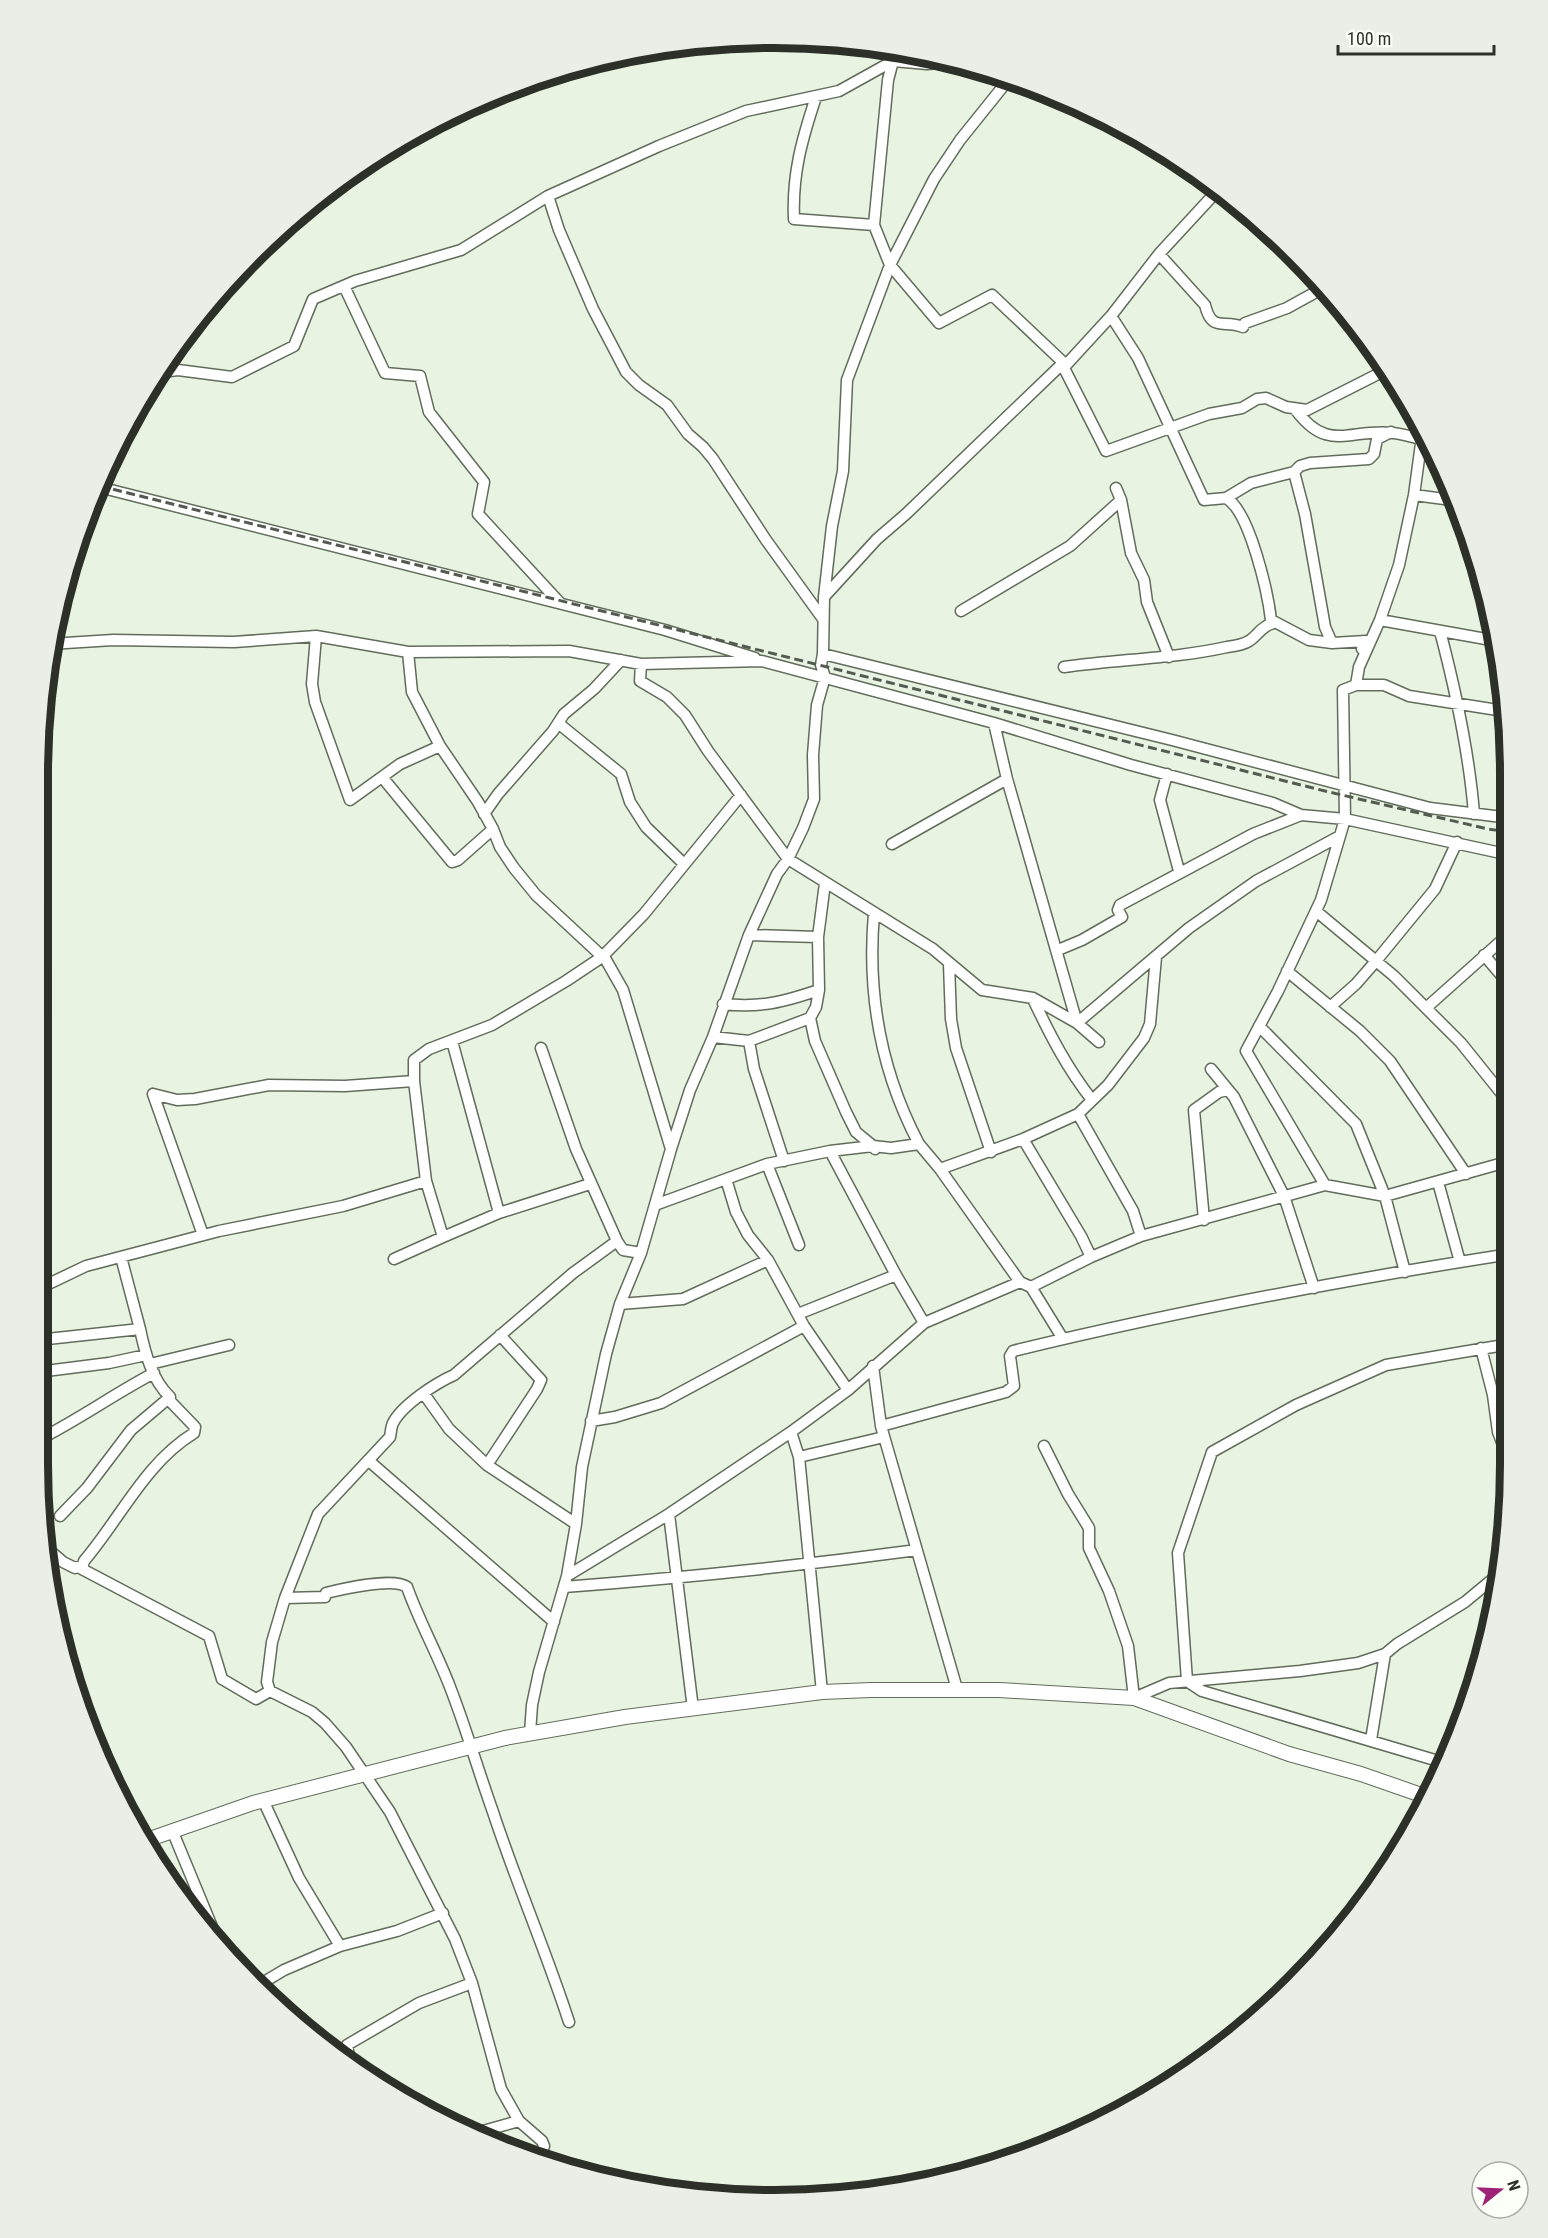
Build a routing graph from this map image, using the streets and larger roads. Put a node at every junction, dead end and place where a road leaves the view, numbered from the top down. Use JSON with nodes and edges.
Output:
{"nodes":[{"id":1,"x":889,"y":57,"type":"edge"},
{"id":2,"x":892,"y":58,"type":"edge"},
{"id":3,"x":1003,"y":86,"type":"edge"},
{"id":4,"x":816,"y":97,"type":"junction"},
{"id":5,"x":548,"y":196,"type":"junction"},
{"id":6,"x":1213,"y":196,"type":"edge"},
{"id":7,"x":874,"y":225,"type":"junction"},
{"id":8,"x":1159,"y":254,"type":"junction"},
{"id":9,"x":890,"y":265,"type":"junction"},
{"id":10,"x":344,"y":286,"type":"junction"},
{"id":11,"x":1316,"y":291,"type":"edge"},
{"id":12,"x":1111,"y":316,"type":"junction"},
{"id":13,"x":1064,"y":364,"type":"junction"},
{"id":14,"x":170,"y":371,"type":"edge"},
{"id":15,"x":1379,"y":373,"type":"edge"},
{"id":16,"x":1295,"y":409,"type":"junction"},
{"id":17,"x":1170,"y":429,"type":"junction"},
{"id":18,"x":1391,"y":432,"type":"junction"},
{"id":19,"x":1416,"y":435,"type":"edge"},
{"id":20,"x":1422,"y":447,"type":"edge"},
{"id":21,"x":1294,"y":472,"type":"junction"},
{"id":22,"x":1116,"y":488,"type":"dead end"},
{"id":23,"x":106,"y":489,"type":"edge"},
{"id":24,"x":1414,"y":495,"type":"junction"},
{"id":25,"x":1226,"y":498,"type":"junction"},
{"id":26,"x":1446,"y":499,"type":"edge"},
{"id":27,"x":1121,"y":500,"type":"junction"},
{"id":28,"x":824,"y":597,"type":"junction"},
{"id":29,"x":561,"y":603,"type":"junction"},
{"id":30,"x":961,"y":611,"type":"dead end"},
{"id":31,"x":823,"y":620,"type":"junction"},
{"id":32,"x":1271,"y":620,"type":"junction"},
{"id":33,"x":1380,"y":620,"type":"junction"},
{"id":34,"x":1440,"y":631,"type":"junction"},
{"id":35,"x":316,"y":636,"type":"junction"},
{"id":36,"x":1487,"y":639,"type":"edge"},
{"id":37,"x":60,"y":643,"type":"edge"},
{"id":38,"x":1332,"y":643,"type":"junction"},
{"id":39,"x":408,"y":652,"type":"junction"},
{"id":40,"x":823,"y":654,"type":"junction"},
{"id":41,"x":1169,"y":657,"type":"junction"},
{"id":42,"x":621,"y":660,"type":"junction"},
{"id":43,"x":641,"y":664,"type":"junction"},
{"id":44,"x":775,"y":664,"type":"junction"},
{"id":45,"x":1064,"y":667,"type":"dead end"},
{"id":46,"x":825,"y":677,"type":"junction"},
{"id":47,"x":1356,"y":684,"type":"junction"},
{"id":48,"x":1343,"y":690,"type":"junction"},
{"id":49,"x":1459,"y":704,"type":"junction"},
{"id":50,"x":1497,"y":710,"type":"edge"},
{"id":51,"x":558,"y":723,"type":"junction"},
{"id":52,"x":994,"y":723,"type":"junction"},
{"id":53,"x":440,"y":746,"type":"junction"},
{"id":54,"x":1167,"y":774,"type":"junction"},
{"id":55,"x":382,"y":777,"type":"junction"},
{"id":56,"x":1007,"y":779,"type":"junction"},
{"id":57,"x":1345,"y":784,"type":"junction"},
{"id":58,"x":741,"y":795,"type":"junction"},
{"id":59,"x":484,"y":814,"type":"junction"},
{"id":60,"x":1474,"y":814,"type":"junction"},
{"id":61,"x":1301,"y":815,"type":"junction"},
{"id":62,"x":1500,"y":817,"type":"edge"},
{"id":63,"x":1345,"y":819,"type":"junction"},
{"id":64,"x":493,"y":829,"type":"junction"},
{"id":65,"x":1340,"y":837,"type":"junction"},
{"id":66,"x":1457,"y":842,"type":"junction"},
{"id":67,"x":892,"y":844,"type":"dead end"},
{"id":68,"x":1500,"y":853,"type":"edge"},
{"id":69,"x":788,"y":859,"type":"junction"},
{"id":70,"x":684,"y":864,"type":"junction"},
{"id":71,"x":1179,"y":871,"type":"junction"},
{"id":72,"x":825,"y":883,"type":"junction"},
{"id":73,"x":1316,"y":911,"type":"junction"},
{"id":74,"x":874,"y":913,"type":"junction"},
{"id":75,"x":749,"y":935,"type":"junction"},
{"id":76,"x":818,"y":937,"type":"junction"},
{"id":77,"x":1500,"y":941,"type":"edge"},
{"id":78,"x":1058,"y":950,"type":"junction"},
{"id":79,"x":1484,"y":955,"type":"junction"},
{"id":80,"x":602,"y":957,"type":"junction"},
{"id":81,"x":1156,"y":957,"type":"junction"},
{"id":82,"x":1376,"y":961,"type":"junction"},
{"id":83,"x":949,"y":964,"type":"junction"},
{"id":84,"x":1287,"y":971,"type":"junction"},
{"id":85,"x":1500,"y":974,"type":"edge"},
{"id":86,"x":819,"y":990,"type":"junction"},
{"id":87,"x":1033,"y":998,"type":"junction"},
{"id":88,"x":723,"y":1004,"type":"junction"},
{"id":89,"x":1330,"y":1007,"type":"junction"},
{"id":90,"x":1426,"y":1008,"type":"junction"},
{"id":91,"x":810,"y":1018,"type":"junction"},
{"id":92,"x":1077,"y":1023,"type":"junction"},
{"id":93,"x":1259,"y":1026,"type":"junction"},
{"id":94,"x":713,"y":1037,"type":"junction"},
{"id":95,"x":452,"y":1041,"type":"junction"},
{"id":96,"x":749,"y":1041,"type":"junction"},
{"id":97,"x":1099,"y":1042,"type":"dead end"},
{"id":98,"x":541,"y":1048,"type":"dead end"},
{"id":99,"x":1211,"y":1069,"type":"dead end"},
{"id":100,"x":414,"y":1082,"type":"junction"},
{"id":101,"x":1228,"y":1090,"type":"junction"},
{"id":102,"x":1500,"y":1092,"type":"edge"},
{"id":103,"x":1092,"y":1100,"type":"junction"},
{"id":104,"x":1078,"y":1114,"type":"junction"},
{"id":105,"x":1023,"y":1139,"type":"junction"},
{"id":106,"x":919,"y":1144,"type":"junction"},
{"id":107,"x":874,"y":1147,"type":"junction"},
{"id":108,"x":670,"y":1149,"type":"junction"},
{"id":109,"x":830,"y":1151,"type":"junction"},
{"id":110,"x":992,"y":1152,"type":"junction"},
{"id":111,"x":783,"y":1161,"type":"junction"},
{"id":112,"x":767,"y":1164,"type":"junction"},
{"id":113,"x":1500,"y":1164,"type":"edge"},
{"id":114,"x":940,"y":1169,"type":"junction"},
{"id":115,"x":1466,"y":1174,"type":"junction"},
{"id":116,"x":726,"y":1179,"type":"junction"},
{"id":117,"x":426,"y":1181,"type":"junction"},
{"id":118,"x":1438,"y":1182,"type":"junction"},
{"id":119,"x":590,"y":1184,"type":"junction"},
{"id":120,"x":1325,"y":1185,"type":"junction"},
{"id":121,"x":1284,"y":1196,"type":"junction"},
{"id":122,"x":1385,"y":1196,"type":"junction"},
{"id":123,"x":655,"y":1205,"type":"junction"},
{"id":124,"x":499,"y":1213,"type":"junction"},
{"id":125,"x":1204,"y":1220,"type":"junction"},
{"id":126,"x":203,"y":1235,"type":"junction"},
{"id":127,"x":1141,"y":1236,"type":"junction"},
{"id":128,"x":443,"y":1237,"type":"junction"},
{"id":129,"x":617,"y":1241,"type":"junction"},
{"id":130,"x":800,"y":1245,"type":"dead end"},
{"id":131,"x":641,"y":1253,"type":"junction"},
{"id":132,"x":1500,"y":1256,"type":"edge"},
{"id":133,"x":120,"y":1257,"type":"junction"},
{"id":134,"x":1091,"y":1257,"type":"junction"},
{"id":135,"x":394,"y":1259,"type":"dead end"},
{"id":136,"x":768,"y":1260,"type":"junction"},
{"id":137,"x":1460,"y":1262,"type":"junction"},
{"id":138,"x":1405,"y":1272,"type":"junction"},
{"id":139,"x":896,"y":1275,"type":"junction"},
{"id":140,"x":1020,"y":1282,"type":"junction"},
{"id":141,"x":48,"y":1283,"type":"edge"},
{"id":142,"x":1031,"y":1287,"type":"junction"},
{"id":143,"x":1314,"y":1288,"type":"junction"},
{"id":144,"x":620,"y":1304,"type":"junction"},
{"id":145,"x":798,"y":1314,"type":"junction"},
{"id":146,"x":924,"y":1323,"type":"junction"},
{"id":147,"x":804,"y":1326,"type":"junction"},
{"id":148,"x":140,"y":1329,"type":"junction"},
{"id":149,"x":500,"y":1335,"type":"junction"},
{"id":150,"x":48,"y":1339,"type":"edge"},
{"id":151,"x":1063,"y":1339,"type":"junction"},
{"id":152,"x":229,"y":1345,"type":"dead end"},
{"id":153,"x":1500,"y":1345,"type":"edge"},
{"id":154,"x":1482,"y":1348,"type":"junction"},
{"id":155,"x":150,"y":1364,"type":"junction"},
{"id":156,"x":873,"y":1366,"type":"junction"},
{"id":157,"x":48,"y":1371,"type":"edge"},
{"id":158,"x":848,"y":1390,"type":"junction"},
{"id":159,"x":423,"y":1394,"type":"junction"},
{"id":160,"x":170,"y":1397,"type":"junction"},
{"id":161,"x":591,"y":1422,"type":"junction"},
{"id":162,"x":791,"y":1432,"type":"junction"},
{"id":163,"x":883,"y":1432,"type":"junction"},
{"id":164,"x":48,"y":1435,"type":"edge"},
{"id":165,"x":1500,"y":1437,"type":"edge"},
{"id":166,"x":1044,"y":1446,"type":"dead end"},
{"id":167,"x":799,"y":1457,"type":"junction"},
{"id":168,"x":369,"y":1461,"type":"junction"},
{"id":169,"x":487,"y":1465,"type":"junction"},
{"id":170,"x":669,"y":1514,"type":"junction"},
{"id":171,"x":60,"y":1516,"type":"dead end"},
{"id":172,"x":576,"y":1524,"type":"junction"},
{"id":173,"x":917,"y":1550,"type":"junction"},
{"id":174,"x":54,"y":1555,"type":"edge"},
{"id":175,"x":810,"y":1565,"type":"junction"},
{"id":176,"x":80,"y":1568,"type":"junction"},
{"id":177,"x":677,"y":1578,"type":"junction"},
{"id":178,"x":1490,"y":1581,"type":"edge"},
{"id":179,"x":565,"y":1582,"type":"junction"},
{"id":180,"x":285,"y":1598,"type":"junction"},
{"id":181,"x":554,"y":1622,"type":"junction"},
{"id":182,"x":1385,"y":1654,"type":"junction"},
{"id":183,"x":1187,"y":1681,"type":"junction"},
{"id":184,"x":957,"y":1689,"type":"junction"},
{"id":185,"x":270,"y":1691,"type":"junction"},
{"id":186,"x":822,"y":1692,"type":"junction"},
{"id":187,"x":1134,"y":1698,"type":"junction"},
{"id":188,"x":693,"y":1709,"type":"junction"},
{"id":189,"x":530,"y":1733,"type":"junction"},
{"id":190,"x":1371,"y":1740,"type":"junction"},
{"id":191,"x":472,"y":1746,"type":"junction"},
{"id":192,"x":1436,"y":1760,"type":"edge"},
{"id":193,"x":362,"y":1773,"type":"junction"},
{"id":194,"x":1420,"y":1795,"type":"edge"},
{"id":195,"x":263,"y":1800,"type":"junction"},
{"id":196,"x":172,"y":1830,"type":"junction"},
{"id":197,"x":152,"y":1838,"type":"edge"},
{"id":198,"x":443,"y":1913,"type":"junction"},
{"id":199,"x":209,"y":1920,"type":"edge"},
{"id":200,"x":340,"y":1946,"type":"junction"},
{"id":201,"x":266,"y":1981,"type":"edge"},
{"id":202,"x":472,"y":1983,"type":"junction"},
{"id":203,"x":569,"y":2022,"type":"dead end"},
{"id":204,"x":348,"y":2052,"type":"edge"},
{"id":205,"x":519,"y":2121,"type":"junction"},
{"id":206,"x":486,"y":2130,"type":"edge"},
{"id":207,"x":542,"y":2151,"type":"edge"}],
"edges":[{"from":1,"to":4,"type":"street"},
{"from":2,"to":7,"type":"street"},
{"from":3,"to":9,"type":"street"},
{"from":4,"to":5,"type":"street"},
{"from":4,"to":7,"type":"street"},
{"from":5,"to":10,"type":"street"},
{"from":5,"to":31,"type":"street"},
{"from":6,"to":8,"type":"street"},
{"from":7,"to":9,"type":"street"},
{"from":8,"to":11,"type":"street"},
{"from":8,"to":12,"type":"street"},
{"from":9,"to":13,"type":"street"},
{"from":9,"to":28,"type":"street"},
{"from":10,"to":14,"type":"street"},
{"from":10,"to":29,"type":"street"},
{"from":12,"to":13,"type":"street"},
{"from":12,"to":17,"type":"street"},
{"from":13,"to":17,"type":"street"},
{"from":13,"to":28,"type":"street"},
{"from":15,"to":16,"type":"street"},
{"from":16,"to":17,"type":"street"},
{"from":16,"to":18,"type":"street"},
{"from":17,"to":25,"type":"street"},
{"from":18,"to":19,"type":"street"},
{"from":18,"to":21,"type":"street"},
{"from":20,"to":24,"type":"street"},
{"from":21,"to":25,"type":"street"},
{"from":21,"to":38,"type":"street"},
{"from":22,"to":27,"type":"street"},
{"from":23,"to":29,"type":"street"},
{"from":24,"to":26,"type":"street"},
{"from":24,"to":33,"type":"street"},
{"from":25,"to":32,"type":"street"},
{"from":27,"to":30,"type":"street"},
{"from":27,"to":41,"type":"street"},
{"from":28,"to":31,"type":"street"},
{"from":29,"to":44,"type":"street"},
{"from":31,"to":40,"type":"street"},
{"from":32,"to":38,"type":"street"},
{"from":32,"to":41,"type":"street"},
{"from":33,"to":34,"type":"street"},
{"from":33,"to":47,"type":"street"},
{"from":34,"to":36,"type":"street"},
{"from":34,"to":49,"type":"street"},
{"from":35,"to":37,"type":"street"},
{"from":35,"to":39,"type":"street"},
{"from":35,"to":55,"type":"street"},
{"from":38,"to":48,"type":"street"},
{"from":39,"to":42,"type":"street"},
{"from":39,"to":53,"type":"street"},
{"from":40,"to":46,"type":"street"},
{"from":40,"to":57,"type":"street"},
{"from":41,"to":45,"type":"street"},
{"from":42,"to":43,"type":"street"},
{"from":42,"to":51,"type":"street"},
{"from":43,"to":44,"type":"street"},
{"from":43,"to":58,"type":"street"},
{"from":44,"to":46,"type":"street"},
{"from":46,"to":52,"type":"street"},
{"from":46,"to":69,"type":"street"},
{"from":47,"to":48,"type":"street"},
{"from":47,"to":49,"type":"street"},
{"from":48,"to":57,"type":"street"},
{"from":49,"to":50,"type":"street"},
{"from":49,"to":60,"type":"street"},
{"from":51,"to":59,"type":"street"},
{"from":51,"to":70,"type":"street"},
{"from":52,"to":54,"type":"street"},
{"from":52,"to":56,"type":"street"},
{"from":53,"to":55,"type":"street"},
{"from":53,"to":59,"type":"street"},
{"from":54,"to":61,"type":"street"},
{"from":54,"to":71,"type":"street"},
{"from":55,"to":64,"type":"street"},
{"from":56,"to":67,"type":"street"},
{"from":56,"to":78,"type":"street"},
{"from":57,"to":60,"type":"street"},
{"from":57,"to":63,"type":"street"},
{"from":58,"to":69,"type":"street"},
{"from":58,"to":70,"type":"street"},
{"from":59,"to":64,"type":"street"},
{"from":60,"to":62,"type":"street"},
{"from":61,"to":63,"type":"street"},
{"from":61,"to":71,"type":"street"},
{"from":63,"to":65,"type":"street"},
{"from":63,"to":66,"type":"street"},
{"from":64,"to":80,"type":"street"},
{"from":65,"to":73,"type":"street"},
{"from":65,"to":81,"type":"street"},
{"from":66,"to":68,"type":"street"},
{"from":66,"to":82,"type":"street"},
{"from":69,"to":72,"type":"street"},
{"from":69,"to":75,"type":"street"},
{"from":70,"to":80,"type":"street"},
{"from":71,"to":78,"type":"street"},
{"from":72,"to":74,"type":"street"},
{"from":72,"to":76,"type":"street"},
{"from":73,"to":82,"type":"street"},
{"from":73,"to":84,"type":"street"},
{"from":74,"to":83,"type":"street"},
{"from":74,"to":106,"type":"street"},
{"from":75,"to":76,"type":"street"},
{"from":75,"to":88,"type":"street"},
{"from":76,"to":86,"type":"street"},
{"from":77,"to":79,"type":"street"},
{"from":78,"to":92,"type":"street"},
{"from":79,"to":85,"type":"street"},
{"from":79,"to":90,"type":"street"},
{"from":80,"to":95,"type":"street"},
{"from":80,"to":108,"type":"street"},
{"from":81,"to":92,"type":"street"},
{"from":81,"to":103,"type":"street"},
{"from":82,"to":89,"type":"street"},
{"from":82,"to":90,"type":"street"},
{"from":83,"to":87,"type":"street"},
{"from":83,"to":110,"type":"street"},
{"from":84,"to":89,"type":"street"},
{"from":84,"to":93,"type":"street"},
{"from":86,"to":88,"type":"street"},
{"from":86,"to":91,"type":"street"},
{"from":87,"to":92,"type":"street"},
{"from":87,"to":103,"type":"street"},
{"from":88,"to":94,"type":"street"},
{"from":89,"to":115,"type":"street"},
{"from":90,"to":102,"type":"street"},
{"from":91,"to":96,"type":"street"},
{"from":91,"to":107,"type":"street"},
{"from":92,"to":97,"type":"street"},
{"from":93,"to":120,"type":"street"},
{"from":93,"to":122,"type":"street"},
{"from":94,"to":96,"type":"street"},
{"from":94,"to":108,"type":"street"},
{"from":95,"to":100,"type":"street"},
{"from":95,"to":124,"type":"street"},
{"from":96,"to":111,"type":"street"},
{"from":98,"to":119,"type":"street"},
{"from":99,"to":101,"type":"street"},
{"from":100,"to":117,"type":"street"},
{"from":100,"to":126,"type":"street"},
{"from":101,"to":121,"type":"street"},
{"from":101,"to":125,"type":"street"},
{"from":103,"to":104,"type":"street"},
{"from":104,"to":105,"type":"street"},
{"from":104,"to":127,"type":"street"},
{"from":105,"to":110,"type":"street"},
{"from":105,"to":134,"type":"street"},
{"from":106,"to":107,"type":"street"},
{"from":106,"to":114,"type":"street"},
{"from":107,"to":109,"type":"street"},
{"from":108,"to":123,"type":"street"},
{"from":109,"to":111,"type":"street"},
{"from":109,"to":139,"type":"street"},
{"from":110,"to":114,"type":"street"},
{"from":111,"to":112,"type":"street"},
{"from":112,"to":116,"type":"street"},
{"from":112,"to":130,"type":"street"},
{"from":113,"to":115,"type":"street"},
{"from":114,"to":140,"type":"street"},
{"from":115,"to":118,"type":"street"},
{"from":116,"to":123,"type":"street"},
{"from":116,"to":136,"type":"street"},
{"from":117,"to":126,"type":"street"},
{"from":117,"to":128,"type":"street"},
{"from":118,"to":122,"type":"street"},
{"from":118,"to":137,"type":"street"},
{"from":119,"to":124,"type":"street"},
{"from":119,"to":129,"type":"street"},
{"from":120,"to":121,"type":"street"},
{"from":120,"to":122,"type":"street"},
{"from":121,"to":125,"type":"street"},
{"from":121,"to":143,"type":"street"},
{"from":122,"to":138,"type":"street"},
{"from":123,"to":131,"type":"street"},
{"from":124,"to":128,"type":"street"},
{"from":125,"to":127,"type":"street"},
{"from":126,"to":133,"type":"street"},
{"from":127,"to":134,"type":"street"},
{"from":128,"to":135,"type":"street"},
{"from":129,"to":131,"type":"street"},
{"from":129,"to":149,"type":"street"},
{"from":131,"to":144,"type":"street"},
{"from":132,"to":137,"type":"street"},
{"from":133,"to":141,"type":"street"},
{"from":133,"to":148,"type":"street"},
{"from":134,"to":142,"type":"street"},
{"from":136,"to":144,"type":"street"},
{"from":136,"to":145,"type":"street"},
{"from":137,"to":138,"type":"street"},
{"from":138,"to":143,"type":"street"},
{"from":139,"to":145,"type":"street"},
{"from":139,"to":146,"type":"street"},
{"from":140,"to":142,"type":"street"},
{"from":140,"to":146,"type":"street"},
{"from":142,"to":151,"type":"street"},
{"from":143,"to":151,"type":"street"},
{"from":144,"to":161,"type":"street"},
{"from":145,"to":147,"type":"street"},
{"from":146,"to":156,"type":"street"},
{"from":147,"to":158,"type":"street"},
{"from":147,"to":161,"type":"street"},
{"from":148,"to":150,"type":"street"},
{"from":148,"to":155,"type":"street"},
{"from":149,"to":159,"type":"street"},
{"from":149,"to":169,"type":"street"},
{"from":151,"to":163,"type":"street"},
{"from":152,"to":155,"type":"street"},
{"from":153,"to":154,"type":"street"},
{"from":154,"to":165,"type":"street"},
{"from":154,"to":183,"type":"street"},
{"from":155,"to":157,"type":"street"},
{"from":155,"to":160,"type":"street"},
{"from":155,"to":164,"type":"street"},
{"from":156,"to":158,"type":"street"},
{"from":156,"to":163,"type":"street"},
{"from":158,"to":162,"type":"street"},
{"from":159,"to":168,"type":"street"},
{"from":159,"to":169,"type":"street"},
{"from":160,"to":171,"type":"street"},
{"from":160,"to":176,"type":"street"},
{"from":161,"to":172,"type":"street"},
{"from":162,"to":167,"type":"street"},
{"from":162,"to":170,"type":"street"},
{"from":163,"to":167,"type":"street"},
{"from":163,"to":173,"type":"street"},
{"from":166,"to":187,"type":"street"},
{"from":167,"to":175,"type":"street"},
{"from":168,"to":180,"type":"street"},
{"from":168,"to":181,"type":"street"},
{"from":169,"to":172,"type":"street"},
{"from":170,"to":177,"type":"street"},
{"from":170,"to":179,"type":"street"},
{"from":172,"to":179,"type":"street"},
{"from":173,"to":175,"type":"street"},
{"from":173,"to":184,"type":"street"},
{"from":174,"to":176,"type":"street"},
{"from":175,"to":177,"type":"street"},
{"from":175,"to":186,"type":"street"},
{"from":176,"to":185,"type":"street"},
{"from":177,"to":179,"type":"street"},
{"from":177,"to":188,"type":"street"},
{"from":178,"to":182,"type":"street"},
{"from":179,"to":181,"type":"street"},
{"from":180,"to":185,"type":"street"},
{"from":180,"to":191,"type":"street"},
{"from":181,"to":189,"type":"street"},
{"from":182,"to":183,"type":"street"},
{"from":182,"to":190,"type":"street"},
{"from":183,"to":187,"type":"street"},
{"from":183,"to":190,"type":"street"},
{"from":184,"to":186,"type":"street"},
{"from":184,"to":187,"type":"street"},
{"from":185,"to":193,"type":"street"},
{"from":186,"to":188,"type":"street"},
{"from":187,"to":194,"type":"street"},
{"from":188,"to":189,"type":"street"},
{"from":189,"to":191,"type":"street"},
{"from":190,"to":192,"type":"street"},
{"from":191,"to":193,"type":"street"},
{"from":191,"to":203,"type":"street"},
{"from":193,"to":195,"type":"street"},
{"from":193,"to":198,"type":"street"},
{"from":195,"to":196,"type":"street"},
{"from":195,"to":200,"type":"street"},
{"from":196,"to":197,"type":"street"},
{"from":196,"to":199,"type":"street"},
{"from":198,"to":200,"type":"street"},
{"from":198,"to":202,"type":"street"},
{"from":200,"to":201,"type":"street"},
{"from":202,"to":204,"type":"street"},
{"from":202,"to":205,"type":"street"},
{"from":205,"to":206,"type":"street"},
{"from":205,"to":207,"type":"street"}]}
